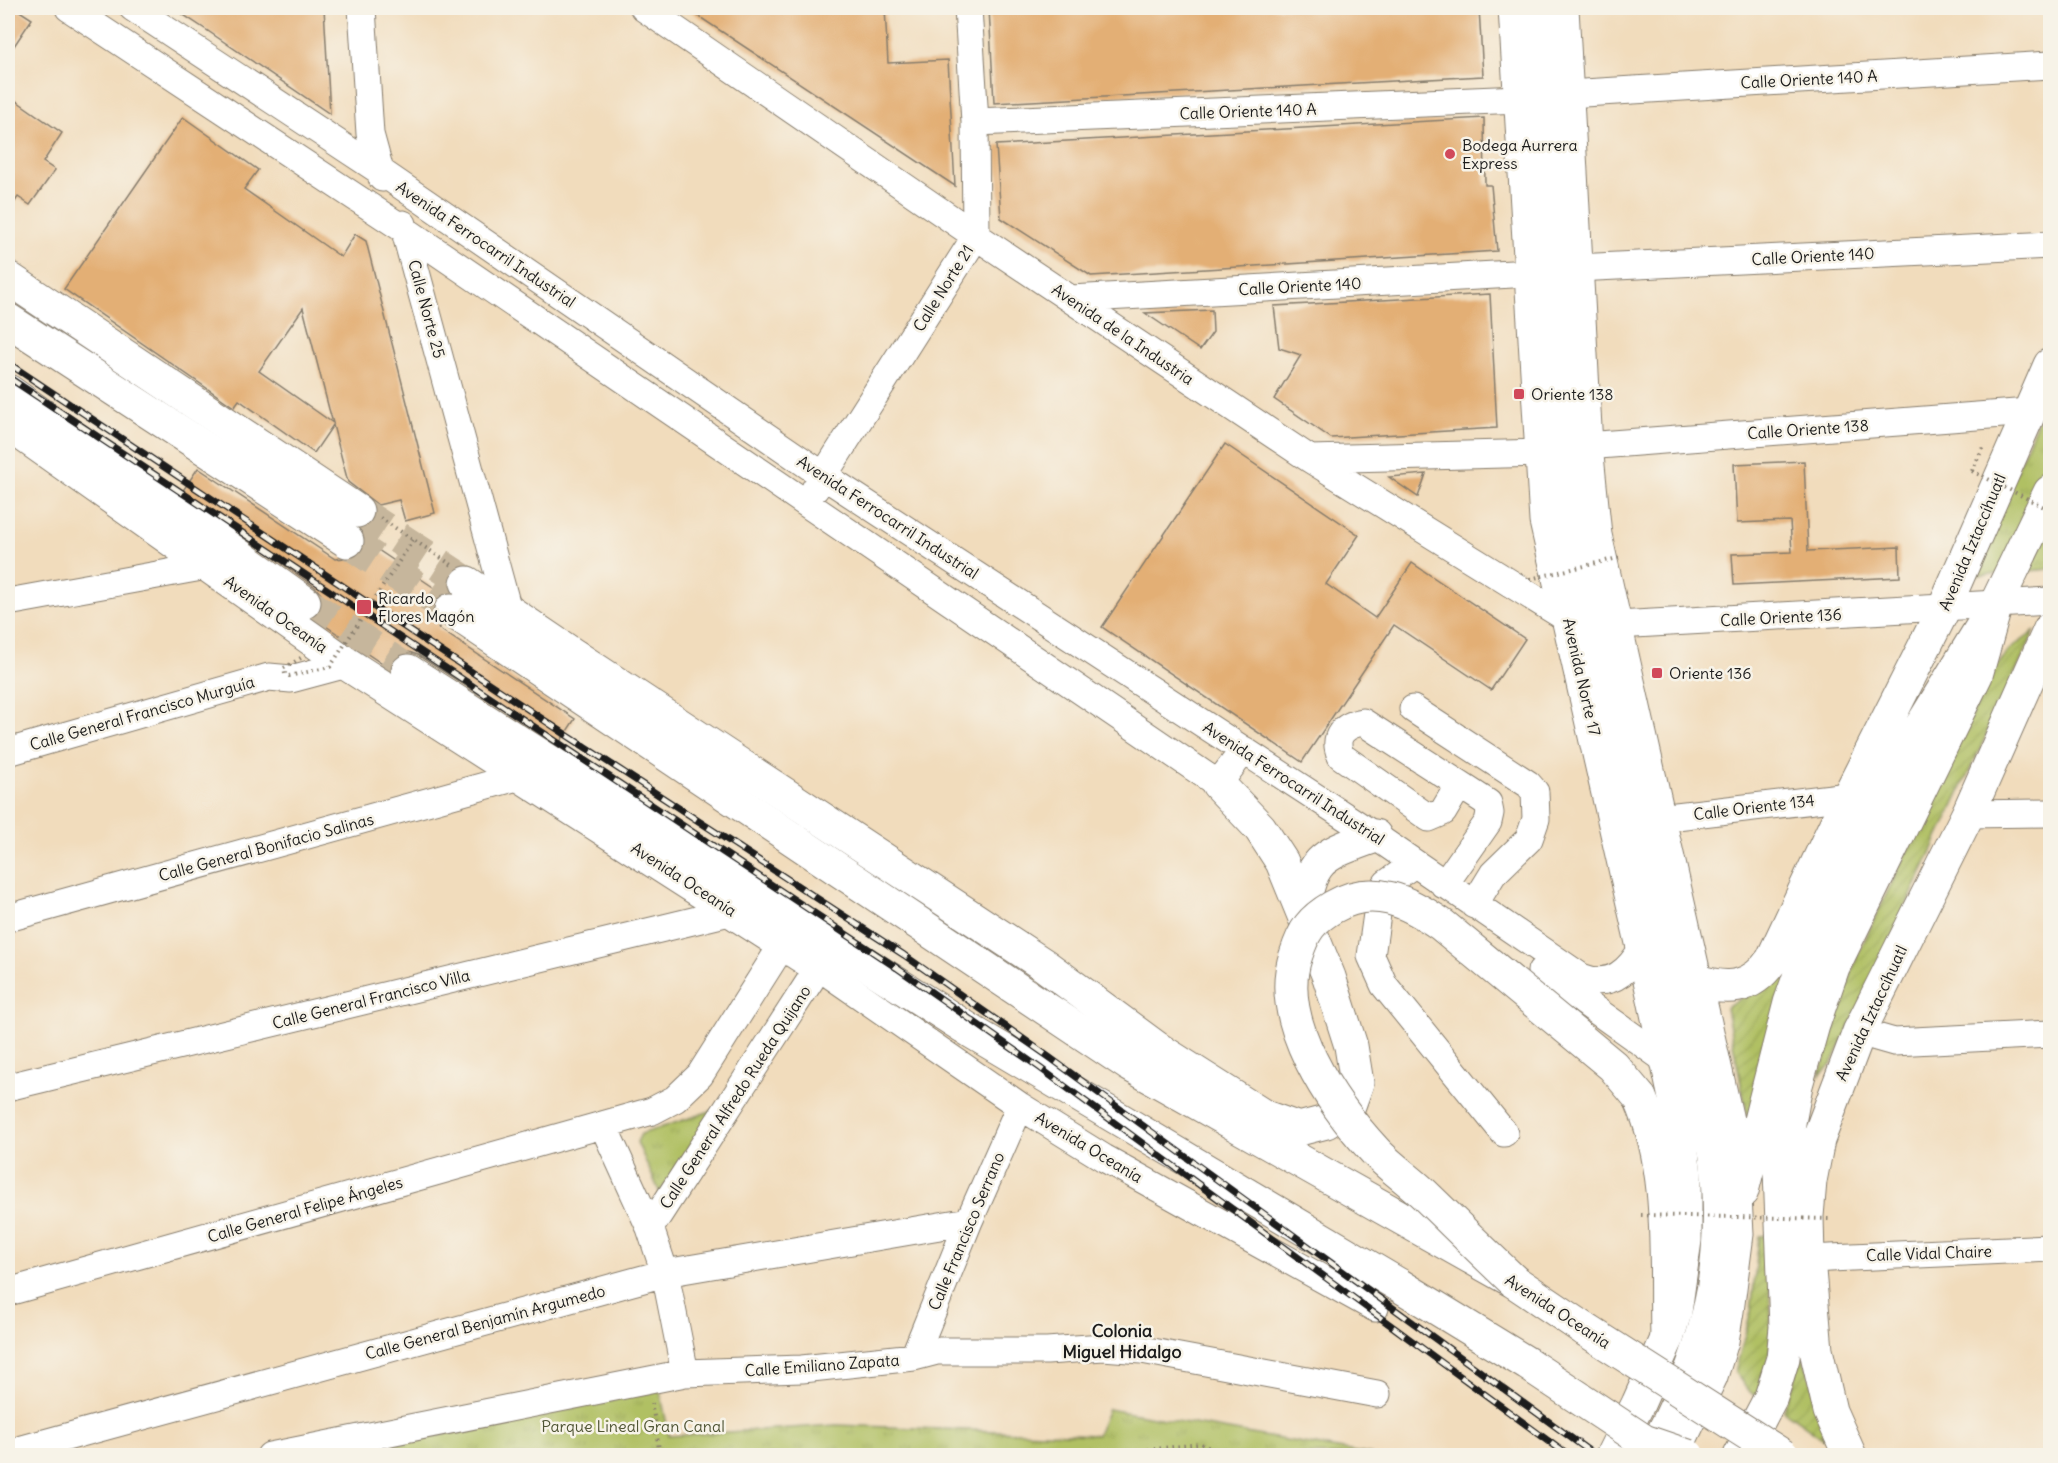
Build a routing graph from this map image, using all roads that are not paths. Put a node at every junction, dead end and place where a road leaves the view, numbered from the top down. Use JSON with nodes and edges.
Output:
{"nodes":[{"id":1,"x":69,"y":8,"type":"edge"},
{"id":2,"x":134,"y":8,"type":"edge"},
{"id":3,"x":362,"y":8,"type":"edge"},
{"id":4,"x":644,"y":8,"type":"edge"},
{"id":5,"x":968,"y":8,"type":"edge"},
{"id":6,"x":1515,"y":8,"type":"edge"},
{"id":7,"x":1524,"y":8,"type":"edge"},
{"id":8,"x":1542,"y":8,"type":"edge"},
{"id":9,"x":1562,"y":8,"type":"edge"},
{"id":10,"x":2050,"y":65,"type":"edge"},
{"id":11,"x":1567,"y":94,"type":"junction"},
{"id":12,"x":1520,"y":99,"type":"junction"},
{"id":13,"x":975,"y":122,"type":"junction"},
{"id":14,"x":377,"y":169,"type":"junction"},
{"id":15,"x":405,"y":230,"type":"junction"},
{"id":16,"x":976,"y":236,"type":"junction"},
{"id":17,"x":2050,"y":245,"type":"edge"},
{"id":18,"x":1576,"y":268,"type":"junction"},
{"id":19,"x":1530,"y":273,"type":"junction"},
{"id":20,"x":8,"y":278,"type":"edge"},
{"id":21,"x":1071,"y":298,"type":"junction"},
{"id":22,"x":8,"y":320,"type":"edge"},
{"id":23,"x":2050,"y":365,"type":"edge"},
{"id":24,"x":8,"y":391,"type":"edge"},
{"id":25,"x":2029,"y":412,"type":"junction"},
{"id":26,"x":8,"y":425,"type":"edge"},
{"id":27,"x":1586,"y":446,"type":"junction"},
{"id":28,"x":1541,"y":453,"type":"junction"},
{"id":29,"x":1310,"y":459,"type":"junction"},
{"id":30,"x":824,"y":476,"type":"junction"},
{"id":31,"x":2050,"y":492,"type":"edge"},
{"id":32,"x":806,"y":503,"type":"junction"},
{"id":33,"x":207,"y":566,"type":"junction"},
{"id":34,"x":8,"y":602,"type":"edge"},
{"id":35,"x":304,"y":602,"type":"tunnel mouth"},
{"id":36,"x":2050,"y":602,"type":"edge"},
{"id":37,"x":1996,"y":604,"type":"junction"},
{"id":38,"x":1944,"y":608,"type":"junction"},
{"id":39,"x":508,"y":610,"type":"junction"},
{"id":40,"x":1592,"y":625,"type":"junction"},
{"id":41,"x":2050,"y":629,"type":"edge"},
{"id":42,"x":576,"y":657,"type":"junction"},
{"id":43,"x":347,"y":664,"type":"junction"},
{"id":44,"x":408,"y":671,"type":"tunnel mouth"},
{"id":45,"x":1413,"y":709,"type":"dead end"},
{"id":46,"x":628,"y":727,"type":"junction"},
{"id":47,"x":1244,"y":750,"type":"junction"},
{"id":48,"x":8,"y":752,"type":"edge"},
{"id":49,"x":524,"y":775,"type":"junction"},
{"id":50,"x":1218,"y":784,"type":"junction"},
{"id":51,"x":1459,"y":785,"type":"dead end"},
{"id":52,"x":1849,"y":796,"type":"junction"},
{"id":53,"x":2050,"y":813,"type":"edge"},
{"id":54,"x":1968,"y":814,"type":"junction"},
{"id":55,"x":1659,"y":818,"type":"junction"},
{"id":56,"x":1375,"y":836,"type":"junction"},
{"id":57,"x":1414,"y":864,"type":"junction"},
{"id":58,"x":1444,"y":885,"type":"junction"},
{"id":59,"x":1380,"y":893,"type":"junction"},
{"id":60,"x":1474,"y":905,"type":"junction"},
{"id":61,"x":734,"y":911,"type":"junction"},
{"id":62,"x":1303,"y":913,"type":"junction"},
{"id":63,"x":8,"y":918,"type":"edge"},
{"id":64,"x":783,"y":944,"type":"junction"},
{"id":65,"x":1643,"y":947,"type":"junction"},
{"id":66,"x":819,"y":967,"type":"junction"},
{"id":67,"x":1694,"y":980,"type":"junction"},
{"id":68,"x":1859,"y":1032,"type":"junction"},
{"id":69,"x":974,"y":1033,"type":"junction"},
{"id":70,"x":2050,"y":1034,"type":"edge"},
{"id":71,"x":1667,"y":1061,"type":"junction"},
{"id":72,"x":8,"y":1087,"type":"edge"},
{"id":73,"x":1020,"y":1106,"type":"junction"},
{"id":74,"x":603,"y":1125,"type":"junction"},
{"id":75,"x":1504,"y":1133,"type":"dead end"},
{"id":76,"x":1737,"y":1208,"type":"junction"},
{"id":77,"x":969,"y":1221,"type":"junction"},
{"id":78,"x":650,"y":1228,"type":"junction"},
{"id":79,"x":2050,"y":1248,"type":"edge"},
{"id":80,"x":1808,"y":1259,"type":"junction"},
{"id":81,"x":665,"y":1273,"type":"junction"},
{"id":82,"x":1515,"y":1282,"type":"junction"},
{"id":83,"x":8,"y":1292,"type":"edge"},
{"id":84,"x":1375,"y":1308,"type":"dead end"},
{"id":85,"x":1667,"y":1338,"type":"junction"},
{"id":86,"x":914,"y":1357,"type":"junction"},
{"id":87,"x":685,"y":1373,"type":"junction"},
{"id":88,"x":1377,"y":1394,"type":"dead end"},
{"id":89,"x":1643,"y":1452,"type":"edge"},
{"id":90,"x":8,"y":1453,"type":"edge"},
{"id":91,"x":270,"y":1455,"type":"edge"},
{"id":92,"x":1612,"y":1455,"type":"edge"},
{"id":93,"x":1672,"y":1455,"type":"edge"},
{"id":94,"x":1688,"y":1455,"type":"edge"},
{"id":95,"x":1740,"y":1455,"type":"edge"},
{"id":96,"x":1783,"y":1455,"type":"edge"},
{"id":97,"x":1850,"y":1455,"type":"edge"}],
"edges":[{"from":1,"to":15,"type":"street","name":"Avenida Ferrocarril Industrial"},
{"from":2,"to":14,"type":"street","name":"Avenida Ferrocarril Industrial"},
{"from":3,"to":14,"type":"street","name":"Calle Norte 25"},
{"from":4,"to":16,"type":"street","name":"Avenida de la Industria"},
{"from":5,"to":13,"type":"street","name":"Calle Norte 21"},
{"from":6,"to":12,"type":"main road","name":"Avenida Norte 17"},
{"from":7,"to":40,"type":"street"},
{"from":8,"to":40,"type":"street"},
{"from":9,"to":11,"type":"main road","name":"Avenida Norte 17"},
{"from":10,"to":11,"type":"street","name":"Calle Oriente 140 A"},
{"from":11,"to":18,"type":"main road","name":"Avenida Norte 17"},
{"from":12,"to":13,"type":"street","name":"Calle Oriente 140 A"},
{"from":12,"to":19,"type":"main road","name":"Avenida Norte 17"},
{"from":13,"to":16,"type":"street","name":"Calle Norte 21"},
{"from":14,"to":15,"type":"street","name":"Calle Norte 25"},
{"from":14,"to":30,"type":"street","name":"Avenida Ferrocarril Industrial"},
{"from":15,"to":32,"type":"street","name":"Avenida Ferrocarril Industrial"},
{"from":15,"to":39,"type":"street","name":"Calle Norte 25"},
{"from":16,"to":21,"type":"street","name":"Avenida de la Industria"},
{"from":16,"to":30,"type":"street","name":"Calle Norte 21"},
{"from":17,"to":18,"type":"street","name":"Calle Oriente 140"},
{"from":18,"to":27,"type":"main road","name":"Avenida Norte 17"},
{"from":19,"to":21,"type":"street","name":"Calle Oriente 140"},
{"from":19,"to":28,"type":"main road","name":"Avenida Norte 17"},
{"from":20,"to":22,"type":"main road"},
{"from":21,"to":29,"type":"street","name":"Avenida de la Industria"},
{"from":23,"to":25,"type":"main road","name":"Avenida Iztaccíhuatl"},
{"from":24,"to":35,"type":"main road","name":"Avenida Oceanía"},
{"from":25,"to":27,"type":"street","name":"Calle Oriente 138"},
{"from":25,"to":38,"type":"main road","name":"Avenida Iztaccíhuatl"},
{"from":26,"to":33,"type":"main road","name":"Avenida Oceanía"},
{"from":27,"to":40,"type":"main road","name":"Avenida Norte 17"},
{"from":28,"to":29,"type":"street"},
{"from":28,"to":40,"type":"main road","name":"Avenida Norte 17"},
{"from":29,"to":40,"type":"street","name":"Avenida de la Industria"},
{"from":30,"to":32,"type":"street","name":"Calle Norte 21"},
{"from":30,"to":47,"type":"street","name":"Avenida Ferrocarril Industrial"},
{"from":31,"to":37,"type":"main road"},
{"from":32,"to":50,"type":"street","name":"Avenida Ferrocarril Industrial"},
{"from":33,"to":34,"type":"street"},
{"from":33,"to":43,"type":"main road","name":"Avenida Oceanía"},
{"from":36,"to":37,"type":"street","name":"Calle Oriente 136"},
{"from":37,"to":38,"type":"street","name":"Calle Oriente 136"},
{"from":37,"to":76,"type":"main road"},
{"from":37,"to":95,"type":"main road"},
{"from":38,"to":40,"type":"street","name":"Calle Oriente 136"},
{"from":38,"to":52,"type":"main road","name":"Avenida Iztaccíhuatl"},
{"from":39,"to":42,"type":"main road"},
{"from":39,"to":46,"type":"main road","name":"Avenida Oceanía"},
{"from":40,"to":55,"type":"main road","name":"Avenida Norte 17"},
{"from":40,"to":65,"type":"main road","name":"Avenida Norte 17"},
{"from":40,"to":89,"type":"street"},
{"from":41,"to":54,"type":"main road","name":"Avenida Iztaccíhuatl"},
{"from":42,"to":46,"type":"main road"},
{"from":42,"to":62,"type":"main road"},
{"from":43,"to":48,"type":"street","name":"Calle General Francisco Murguía"},
{"from":43,"to":49,"type":"main road","name":"Avenida Oceanía"},
{"from":44,"to":69,"type":"main road","name":"Avenida Oceanía"},
{"from":45,"to":60,"type":"street"},
{"from":46,"to":82,"type":"main road","name":"Avenida Oceanía","bridge":true},
{"from":47,"to":50,"type":"street"},
{"from":47,"to":56,"type":"street","name":"Avenida Ferrocarril Industrial"},
{"from":49,"to":61,"type":"main road","name":"Avenida Oceanía"},
{"from":49,"to":63,"type":"street","name":"Calle General Bonifacio Salinas"},
{"from":50,"to":62,"type":"main road"},
{"from":51,"to":58,"type":"street"},
{"from":52,"to":55,"type":"street","name":"Calle Oriente 134"},
{"from":52,"to":67,"type":"main road","name":"Avenida Iztaccíhuatl"},
{"from":53,"to":54,"type":"street"},
{"from":54,"to":68,"type":"main road","name":"Avenida Iztaccíhuatl"},
{"from":55,"to":67,"type":"main road","name":"Avenida Norte 17"},
{"from":56,"to":57,"type":"street","name":"Avenida Ferrocarril Industrial"},
{"from":56,"to":62,"type":"main road"},
{"from":57,"to":58,"type":"street","name":"Avenida Ferrocarril Industrial"},
{"from":57,"to":59,"type":"street"},
{"from":58,"to":60,"type":"street","name":"Avenida Ferrocarril Industrial"},
{"from":59,"to":71,"type":"street"},
{"from":59,"to":75,"type":"street"},
{"from":60,"to":65,"type":"street","name":"Avenida Ferrocarril Industrial"},
{"from":61,"to":64,"type":"main road","name":"Avenida Oceanía"},
{"from":61,"to":72,"type":"street","name":"Calle General Francisco Villa"},
{"from":64,"to":66,"type":"main road","name":"Avenida Oceanía"},
{"from":64,"to":74,"type":"street"},
{"from":65,"to":71,"type":"main road","name":"Avenida Norte 17"},
{"from":66,"to":69,"type":"main road"},
{"from":66,"to":73,"type":"street","name":"Avenida Oceanía"},
{"from":66,"to":78,"type":"street","name":"Calle General Alfredo Rueda Quijano"},
{"from":67,"to":76,"type":"main road","name":"Avenida Norte 17"},
{"from":68,"to":70,"type":"street"},
{"from":68,"to":80,"type":"main road","name":"Avenida Iztaccíhuatl"},
{"from":69,"to":89,"type":"main road","name":"Avenida Oceanía","bridge":true},
{"from":71,"to":85,"type":"main road","name":"Avenida Norte 17"},
{"from":73,"to":77,"type":"street","name":"Calle Francisco Serrano"},
{"from":73,"to":84,"type":"street","name":"Avenida Oceanía"},
{"from":74,"to":78,"type":"street","name":"Calle General Alfredo Rueda Quijano"},
{"from":74,"to":83,"type":"street","name":"Calle General Felipe Ángeles"},
{"from":76,"to":93,"type":"main road"},
{"from":77,"to":81,"type":"street","name":"Calle General Benjamín Argumedo"},
{"from":77,"to":86,"type":"street","name":"Calle Francisco Serrano"},
{"from":78,"to":81,"type":"street","name":"Calle General Alfredo Rueda Quijano"},
{"from":79,"to":80,"type":"street","name":"Calle Vidal Chaire"},
{"from":80,"to":97,"type":"main road","name":"Avenida Iztaccíhuatl"},
{"from":81,"to":87,"type":"street","name":"Calle General Alfredo Rueda Quijano"},
{"from":81,"to":90,"type":"street","name":"Calle General Benjamín Argumedo"},
{"from":82,"to":85,"type":"main road","bridge":true},
{"from":82,"to":96,"type":"main road","name":"Avenida Oceanía","bridge":true},
{"from":85,"to":92,"type":"main road","name":"Avenida Norte 17"},
{"from":86,"to":87,"type":"street","name":"Calle Emiliano Zapata"},
{"from":86,"to":88,"type":"street","name":"Calle Emiliano Zapata"},
{"from":87,"to":91,"type":"street","name":"Calle Emiliano Zapata"},
{"from":89,"to":94,"type":"main road","name":"Avenida Oceanía","bridge":true}]}
